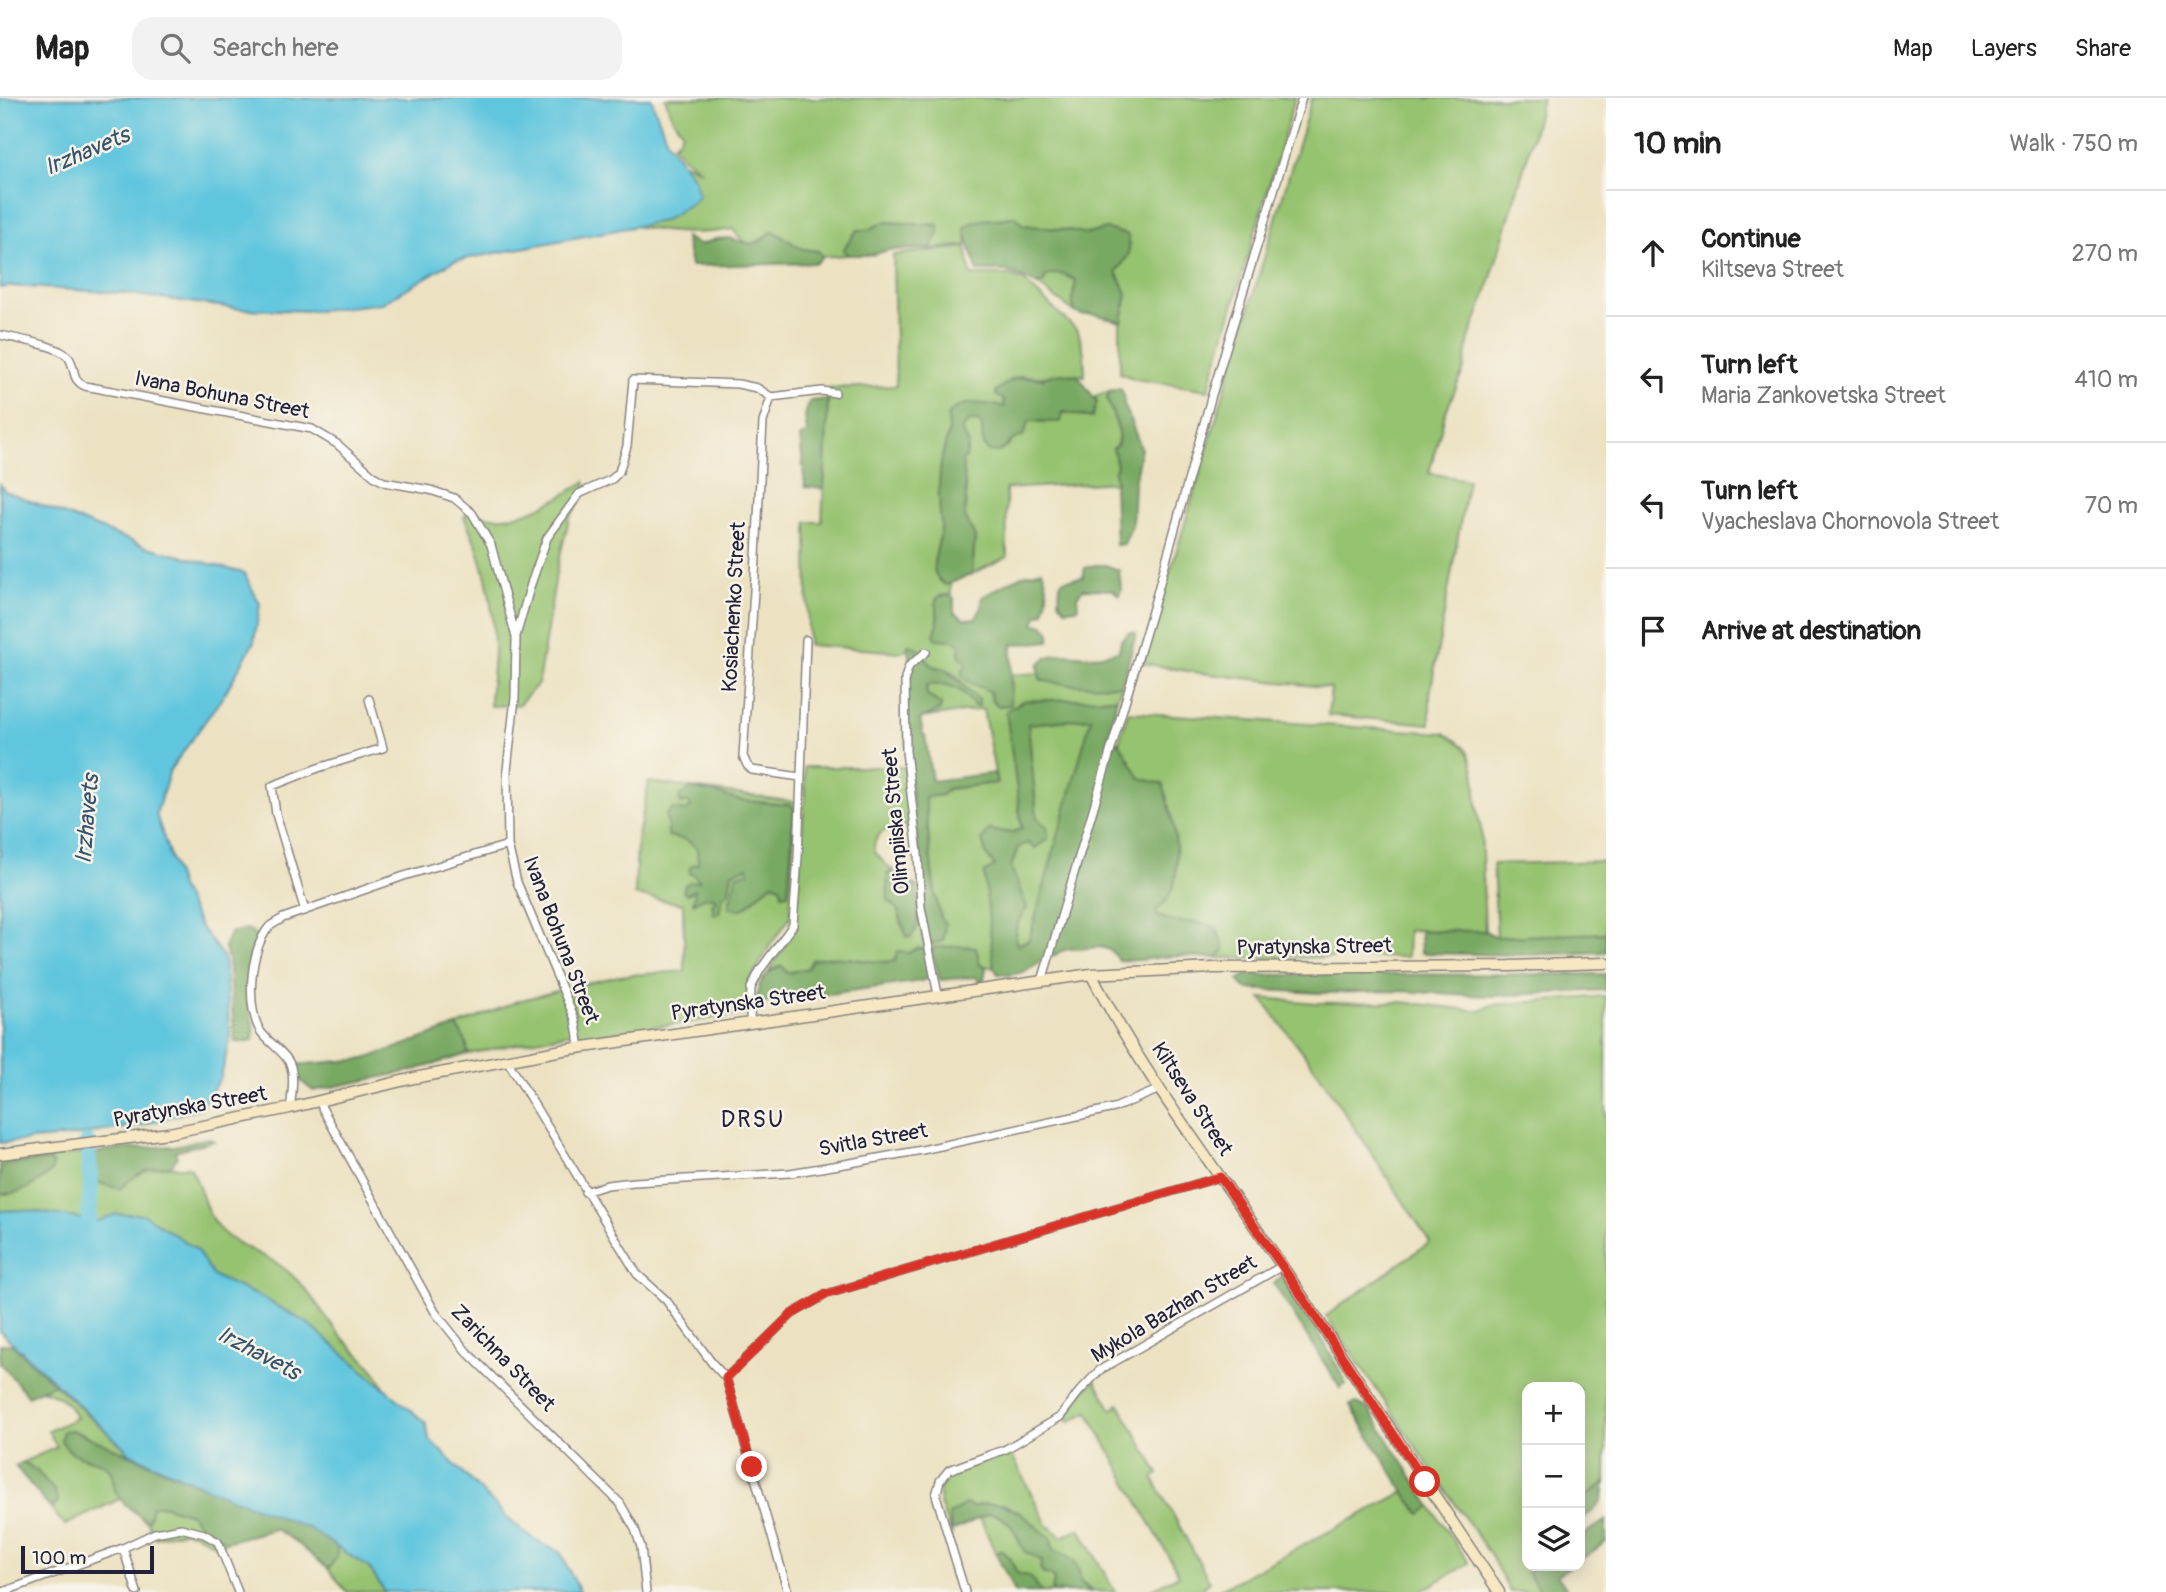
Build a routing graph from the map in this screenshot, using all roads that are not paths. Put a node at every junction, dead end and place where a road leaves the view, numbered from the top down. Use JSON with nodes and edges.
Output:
{"nodes":[{"id":1,"x":1302,"y":98,"type":"edge"},
{"id":2,"x":0,"y":335,"type":"edge"},
{"id":3,"x":835,"y":393,"type":"dead end"},
{"id":4,"x":771,"y":397,"type":"junction"},
{"id":5,"x":516,"y":637,"type":"junction"},
{"id":6,"x":806,"y":640,"type":"dead end"},
{"id":7,"x":926,"y":652,"type":"dead end"},
{"id":8,"x":369,"y":699,"type":"dead end"},
{"id":9,"x":800,"y":777,"type":"junction"},
{"id":10,"x":508,"y":845,"type":"junction"},
{"id":11,"x":305,"y":911,"type":"junction"},
{"id":12,"x":1606,"y":962,"type":"edge"},
{"id":13,"x":1091,"y":974,"type":"junction"},
{"id":14,"x":1042,"y":981,"type":"junction"},
{"id":15,"x":938,"y":995,"type":"junction"},
{"id":16,"x":750,"y":1022,"type":"junction"},
{"id":17,"x":580,"y":1047,"type":"junction"},
{"id":18,"x":507,"y":1060,"type":"junction"},
{"id":19,"x":1161,"y":1089,"type":"junction"},
{"id":20,"x":320,"y":1100,"type":"junction"},
{"id":21,"x":290,"y":1108,"type":"junction"},
{"id":22,"x":0,"y":1154,"type":"edge"},
{"id":23,"x":1220,"y":1177,"type":"junction"},
{"id":24,"x":585,"y":1192,"type":"junction"},
{"id":25,"x":1282,"y":1266,"type":"junction"},
{"id":26,"x":726,"y":1378,"type":"junction"},
{"id":27,"x":123,"y":1548,"type":"junction"},
{"id":28,"x":3,"y":1592,"type":"edge"},
{"id":29,"x":137,"y":1592,"type":"edge"},
{"id":30,"x":238,"y":1592,"type":"edge"},
{"id":31,"x":646,"y":1592,"type":"edge"},
{"id":32,"x":788,"y":1592,"type":"edge"},
{"id":33,"x":965,"y":1592,"type":"edge"},
{"id":34,"x":1499,"y":1592,"type":"edge"}],
"edges":[{"from":1,"to":14,"type":"street"},
{"from":2,"to":5,"type":"street","name":"Ivana Bohuna Street"},
{"from":3,"to":4,"type":"street","name":"Ivana Bohuna Street"},
{"from":4,"to":5,"type":"street","name":"Ivana Bohuna Street"},
{"from":4,"to":9,"type":"street","name":"Kosiachenko Street"},
{"from":5,"to":10,"type":"street","name":"Ivana Bohuna Street"},
{"from":6,"to":9,"type":"street"},
{"from":7,"to":15,"type":"street","name":"Olimpiiska Street"},
{"from":8,"to":11,"type":"street"},
{"from":9,"to":16,"type":"street"},
{"from":10,"to":11,"type":"street","name":"Ivana Bohuna Street"},
{"from":10,"to":17,"type":"street","name":"Ivana Bohuna Street"},
{"from":11,"to":21,"type":"street","name":"Ivana Bohuna Street"},
{"from":12,"to":13,"type":"street","name":"Pyratynska Street"},
{"from":13,"to":14,"type":"street","name":"Pyratynska Street"},
{"from":13,"to":19,"type":"street","name":"Kiltseva Street"},
{"from":14,"to":15,"type":"street","name":"Pyratynska Street"},
{"from":15,"to":16,"type":"street","name":"Pyratynska Street"},
{"from":16,"to":17,"type":"street","name":"Pyratynska Street"},
{"from":17,"to":18,"type":"street","name":"Pyratynska Street"},
{"from":18,"to":20,"type":"street","name":"Pyratynska Street"},
{"from":18,"to":24,"type":"street"},
{"from":19,"to":23,"type":"street","name":"Kiltseva Street"},
{"from":19,"to":24,"type":"street","name":"Svitla Street"},
{"from":20,"to":21,"type":"street","name":"Pyratynska Street"},
{"from":20,"to":31,"type":"street","name":"Zarichna Street"},
{"from":21,"to":22,"type":"street","name":"Pyratynska Street"},
{"from":23,"to":25,"type":"street","name":"Kiltseva Street"},
{"from":23,"to":26,"type":"street"},
{"from":24,"to":26,"type":"street"},
{"from":25,"to":33,"type":"street","name":"Mykola Bazhan Street"},
{"from":25,"to":34,"type":"street","name":"Kiltseva Street"},
{"from":26,"to":32,"type":"street"},
{"from":27,"to":28,"type":"street"},
{"from":27,"to":29,"type":"street"},
{"from":27,"to":30,"type":"street"}]}
